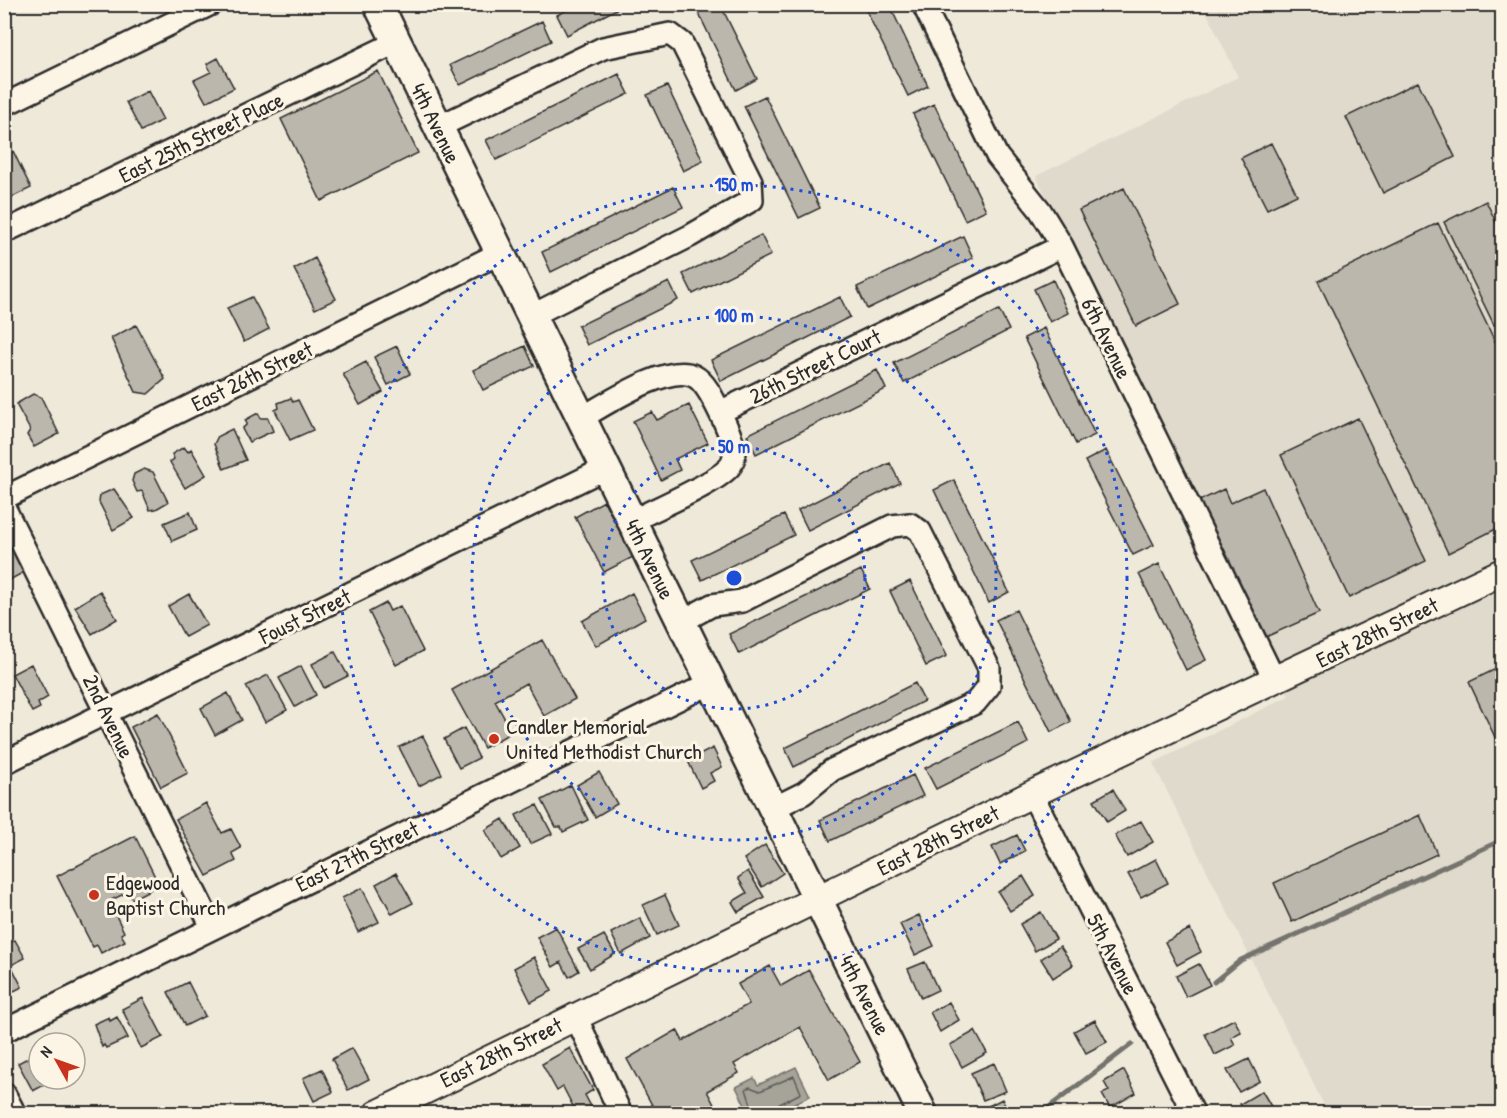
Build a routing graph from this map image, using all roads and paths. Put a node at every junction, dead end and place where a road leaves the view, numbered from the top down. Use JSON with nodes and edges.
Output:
{"nodes":[{"id":1,"x":211,"y":4,"type":"edge"},
{"id":2,"x":378,"y":4,"type":"edge"},
{"id":3,"x":923,"y":4,"type":"edge"},
{"id":4,"x":397,"y":42,"type":"junction"},
{"id":5,"x":4,"y":105,"type":"edge"},
{"id":6,"x":438,"y":127,"type":"junction"},
{"id":7,"x":4,"y":232,"type":"edge"},
{"id":8,"x":1062,"y":246,"type":"junction"},
{"id":9,"x":500,"y":253,"type":"junction"},
{"id":10,"x":531,"y":316,"type":"junction"},
{"id":11,"x":720,"y":412,"type":"junction"},
{"id":12,"x":581,"y":418,"type":"junction"},
{"id":13,"x":606,"y":468,"type":"junction"},
{"id":14,"x":4,"y":498,"type":"edge"},
{"id":15,"x":4,"y":507,"type":"edge"},
{"id":16,"x":632,"y":521,"type":"junction"},
{"id":17,"x":1503,"y":572,"type":"edge"},
{"id":18,"x":681,"y":622,"type":"junction"},
{"id":19,"x":1275,"y":681,"type":"junction"},
{"id":20,"x":711,"y":683,"type":"junction"},
{"id":21,"x":107,"y":713,"type":"junction"},
{"id":22,"x":4,"y":763,"type":"edge"},
{"id":23,"x":1032,"y":795,"type":"junction"},
{"id":24,"x":772,"y":809,"type":"junction"},
{"id":25,"x":816,"y":899,"type":"junction"},
{"id":26,"x":212,"y":927,"type":"junction"},
{"id":27,"x":575,"y":1015,"type":"junction"},
{"id":28,"x":4,"y":1031,"type":"edge"},
{"id":29,"x":4,"y":1093,"type":"edge"},
{"id":30,"x":15,"y":1113,"type":"edge"},
{"id":31,"x":377,"y":1113,"type":"edge"},
{"id":32,"x":621,"y":1113,"type":"edge"},
{"id":33,"x":923,"y":1113,"type":"edge"},
{"id":34,"x":1194,"y":1113,"type":"edge"}],
"edges":[{"from":1,"to":5,"type":"street"},
{"from":2,"to":4,"type":"main road","name":"4th Avenue"},
{"from":3,"to":8,"type":"street","name":"6th Avenue"},
{"from":4,"to":6,"type":"main road","name":"4th Avenue"},
{"from":4,"to":7,"type":"street","name":"East 25th Street Place"},
{"from":6,"to":9,"type":"main road","name":"4th Avenue"},
{"from":6,"to":10,"type":"street"},
{"from":8,"to":11,"type":"street","name":"26th Street Court"},
{"from":8,"to":19,"type":"street","name":"6th Avenue"},
{"from":9,"to":10,"type":"main road","name":"4th Avenue"},
{"from":9,"to":14,"type":"street","name":"East 26th Street"},
{"from":10,"to":12,"type":"main road","name":"4th Avenue"},
{"from":11,"to":12,"type":"street"},
{"from":11,"to":16,"type":"street"},
{"from":12,"to":13,"type":"main road","name":"4th Avenue"},
{"from":13,"to":16,"type":"main road","name":"4th Avenue"},
{"from":13,"to":21,"type":"street","name":"Foust Street"},
{"from":15,"to":21,"type":"street","name":"2nd Avenue"},
{"from":16,"to":18,"type":"main road","name":"4th Avenue"},
{"from":17,"to":19,"type":"street","name":"East 28th Street"},
{"from":18,"to":20,"type":"main road","name":"4th Avenue"},
{"from":18,"to":24,"type":"street"},
{"from":19,"to":23,"type":"street","name":"East 28th Street"},
{"from":20,"to":24,"type":"main road","name":"4th Avenue"},
{"from":20,"to":26,"type":"street","name":"East 27th Street"},
{"from":21,"to":22,"type":"street","name":"Foust Street"},
{"from":21,"to":26,"type":"street","name":"2nd Avenue"},
{"from":23,"to":25,"type":"street","name":"East 28th Street"},
{"from":23,"to":34,"type":"street","name":"5th Avenue"},
{"from":24,"to":25,"type":"main road","name":"4th Avenue"},
{"from":25,"to":27,"type":"street","name":"East 28th Street"},
{"from":25,"to":33,"type":"main road","name":"4th Avenue"},
{"from":26,"to":28,"type":"street","name":"East 27th Street"},
{"from":27,"to":31,"type":"street","name":"East 28th Street"},
{"from":27,"to":32,"type":"street"},
{"from":29,"to":30,"type":"street"}]}
